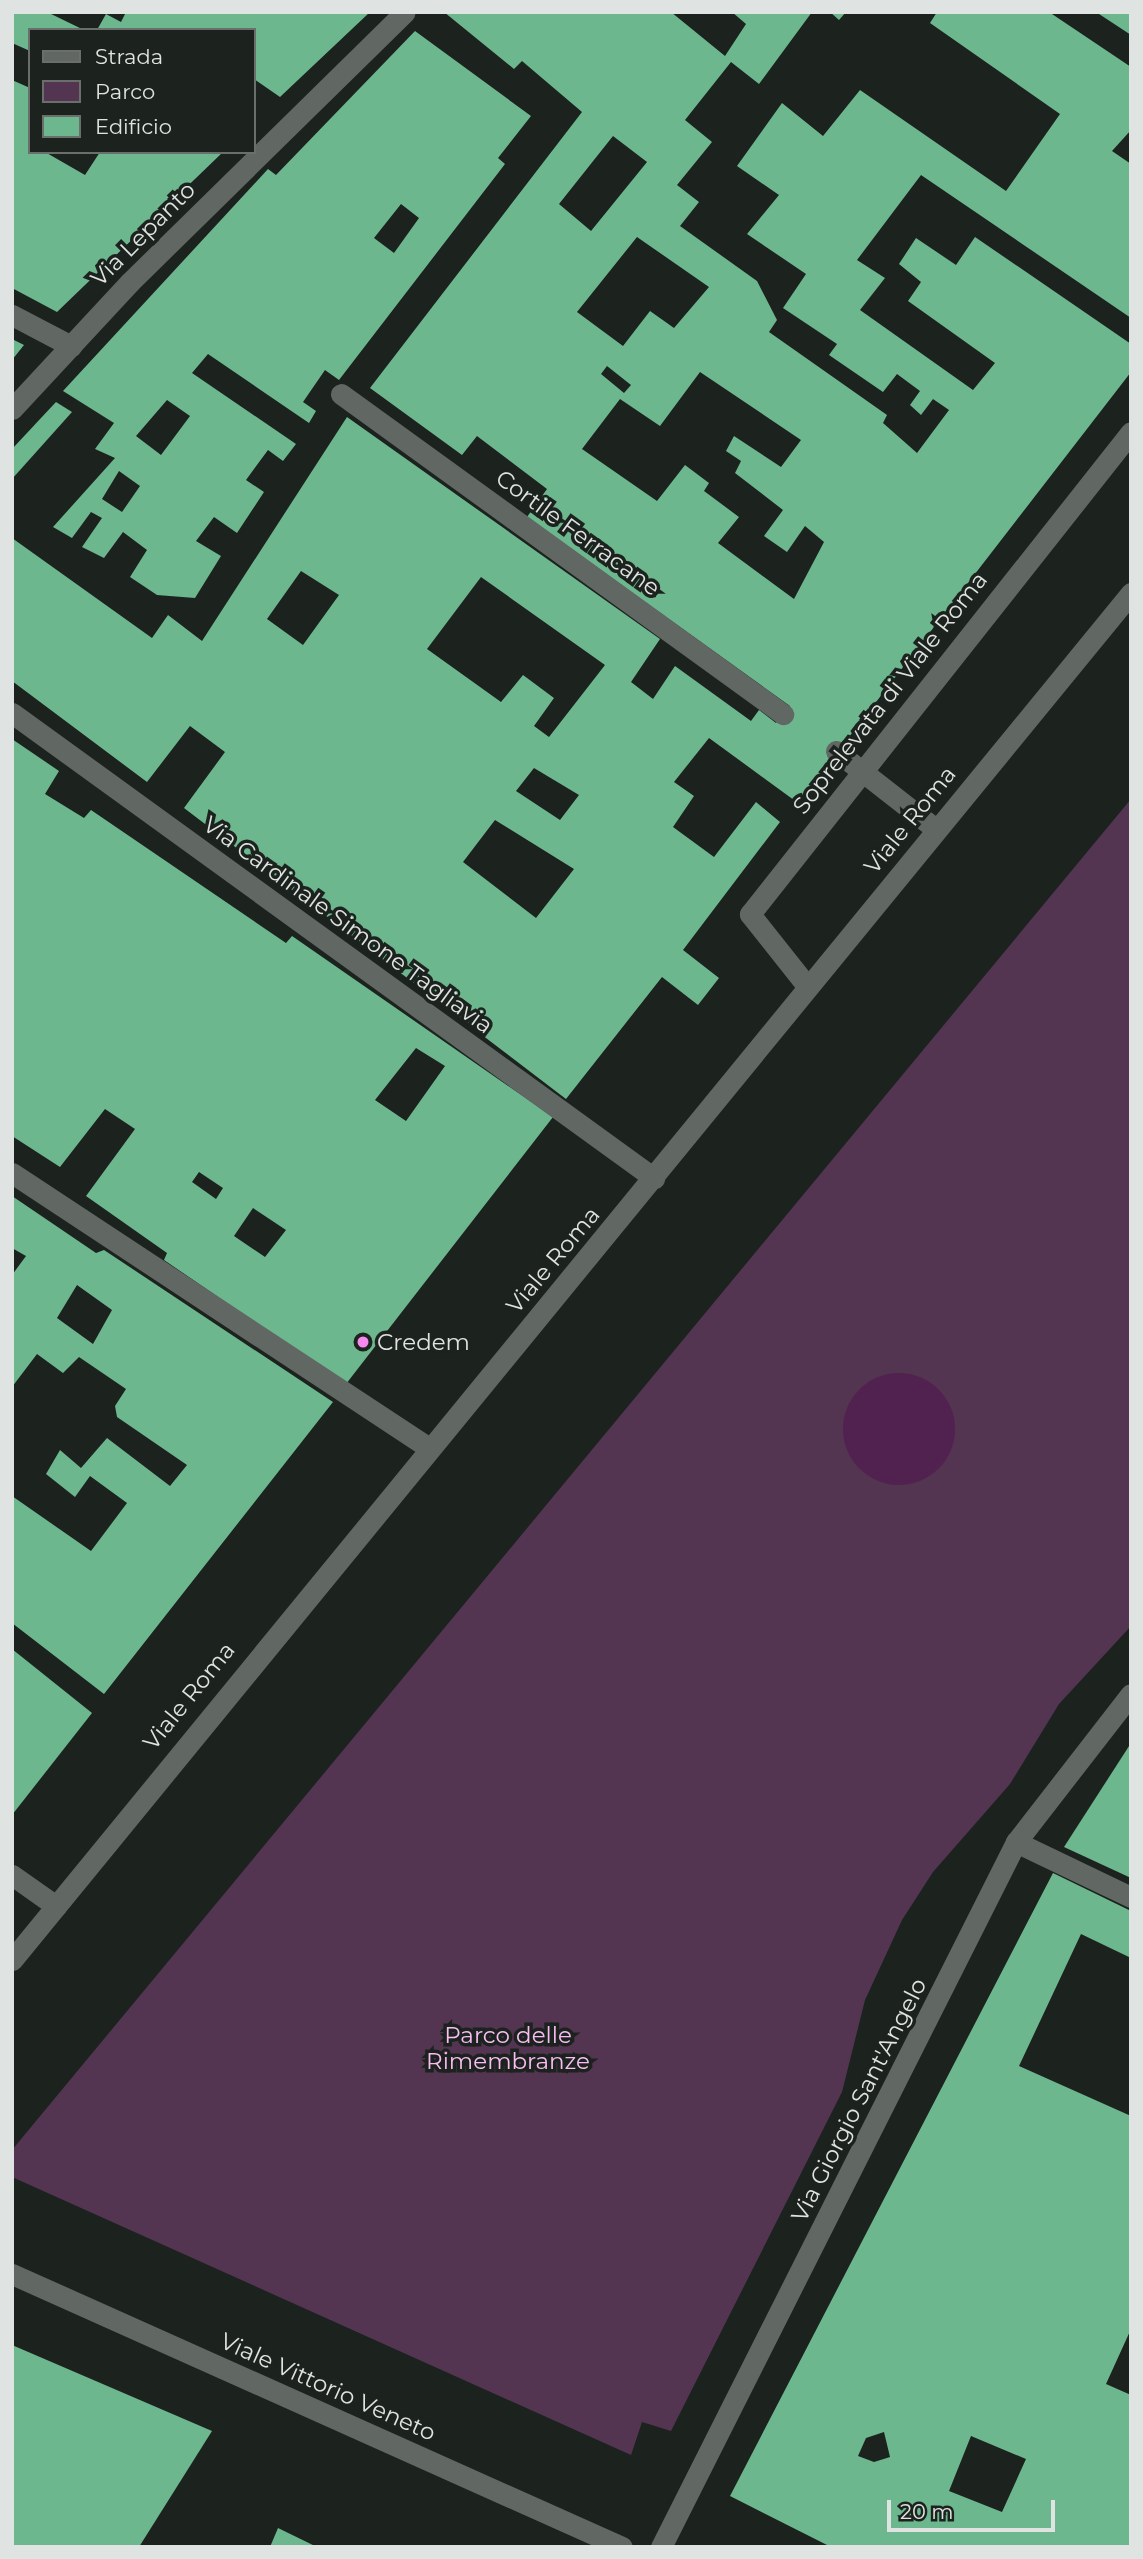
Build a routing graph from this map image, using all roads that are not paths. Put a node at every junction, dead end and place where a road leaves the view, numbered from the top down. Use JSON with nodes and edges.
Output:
{"nodes":[{"id":1,"x":405,"y":12,"type":"edge"},
{"id":2,"x":12,"y":315,"type":"edge"},
{"id":3,"x":71,"y":346,"type":"junction"},
{"id":4,"x":341,"y":394,"type":"dead end"},
{"id":5,"x":12,"y":409,"type":"edge"},
{"id":6,"x":1131,"y":432,"type":"edge"},
{"id":7,"x":1131,"y":593,"type":"edge"},
{"id":8,"x":12,"y":713,"type":"edge"},
{"id":9,"x":783,"y":714,"type":"dead end"},
{"id":10,"x":836,"y":751,"type":"dead end"},
{"id":11,"x":860,"y":772,"type":"junction"},
{"id":12,"x":936,"y":829,"type":"junction"},
{"id":13,"x":807,"y":986,"type":"junction"},
{"id":14,"x":12,"y":1173,"type":"edge"},
{"id":15,"x":654,"y":1178,"type":"junction"},
{"id":16,"x":428,"y":1447,"type":"junction"},
{"id":17,"x":1131,"y":1694,"type":"edge"},
{"id":18,"x":1016,"y":1842,"type":"junction"},
{"id":19,"x":12,"y":1875,"type":"edge"},
{"id":20,"x":1131,"y":1897,"type":"edge"},
{"id":21,"x":56,"y":1906,"type":"junction"},
{"id":22,"x":12,"y":1960,"type":"edge"},
{"id":23,"x":12,"y":2274,"type":"edge"},
{"id":24,"x":622,"y":2547,"type":"edge"},
{"id":25,"x":661,"y":2547,"type":"edge"}],
"edges":[{"from":1,"to":3,"type":"street","name":"Via Lepanto"},
{"from":2,"to":3,"type":"street"},
{"from":3,"to":5,"type":"street","name":"Via Lepanto"},
{"from":4,"to":9,"type":"street","name":"Cortile Ferracane"},
{"from":6,"to":11,"type":"street","name":"Soprelevata di Viale Roma"},
{"from":7,"to":12,"type":"street","name":"Viale Roma"},
{"from":8,"to":15,"type":"street","name":"Via Cardinale Simone Tagliavia"},
{"from":10,"to":11,"type":"street"},
{"from":11,"to":12,"type":"street"},
{"from":11,"to":13,"type":"street","name":"Soprelevata di Viale Roma"},
{"from":12,"to":13,"type":"street","name":"Viale Roma"},
{"from":13,"to":15,"type":"street","name":"Viale Roma"},
{"from":14,"to":16,"type":"street"},
{"from":15,"to":16,"type":"street","name":"Viale Roma"},
{"from":16,"to":21,"type":"street","name":"Viale Roma"},
{"from":17,"to":18,"type":"street","name":"Via Giorgio Sant'Angelo"},
{"from":18,"to":20,"type":"street"},
{"from":18,"to":25,"type":"street","name":"Via Giorgio Sant'Angelo"},
{"from":19,"to":21,"type":"street"},
{"from":21,"to":22,"type":"street","name":"Viale Roma"},
{"from":23,"to":24,"type":"street","name":"Viale Vittorio Veneto"}]}
